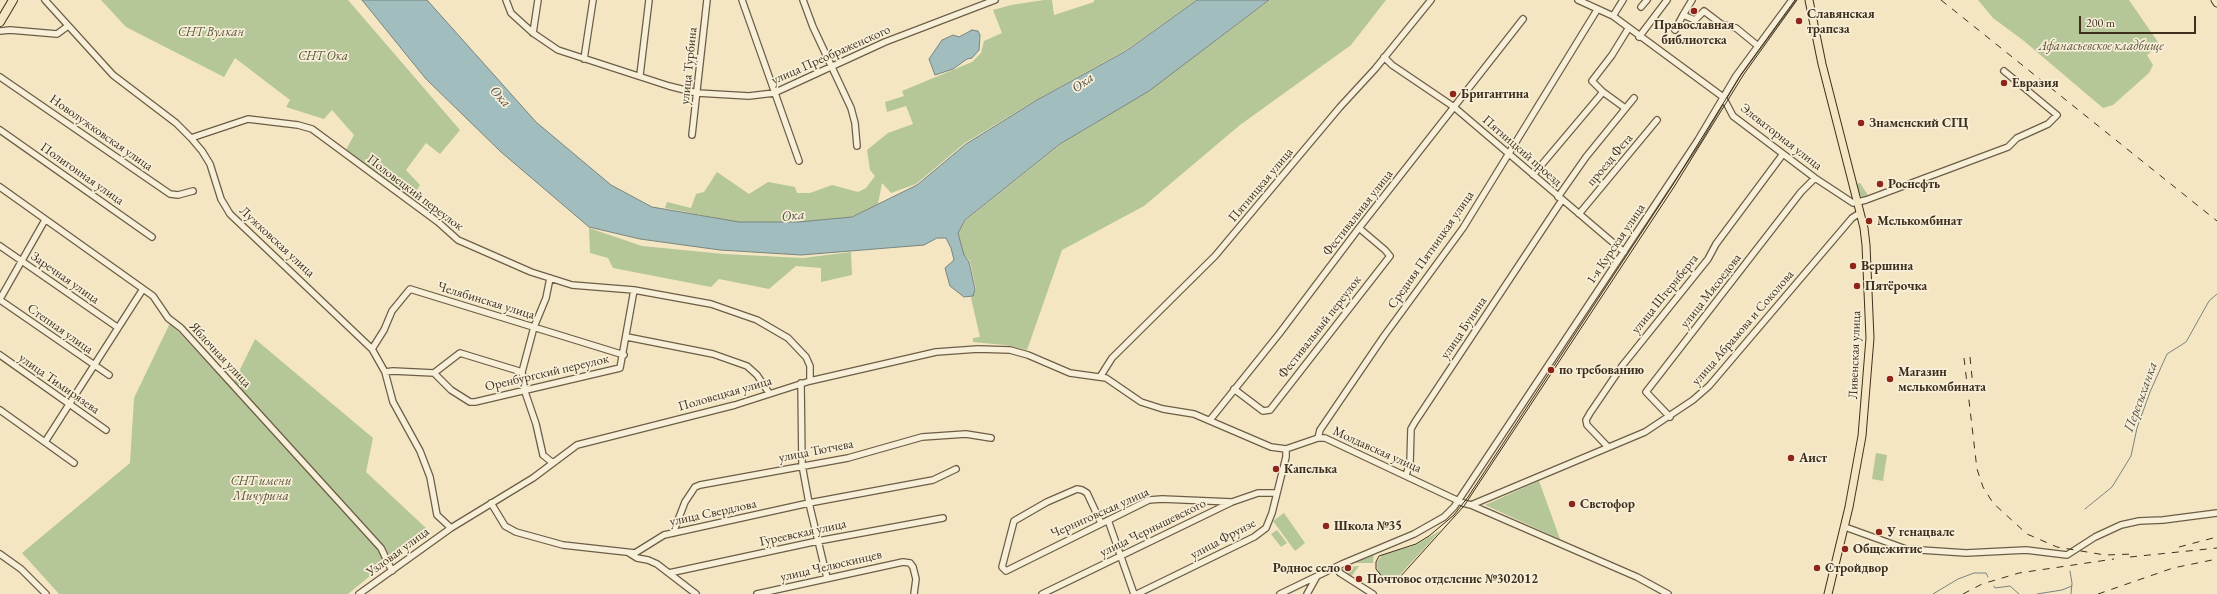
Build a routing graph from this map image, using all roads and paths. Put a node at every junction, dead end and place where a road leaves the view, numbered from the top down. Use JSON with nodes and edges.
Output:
{"nodes":[{"id":1,"x":13,"y":0,"type":"edge"},
{"id":2,"x":45,"y":0,"type":"edge"},
{"id":3,"x":506,"y":0,"type":"edge"},
{"id":4,"x":538,"y":0,"type":"edge"},
{"id":5,"x":593,"y":0,"type":"edge"},
{"id":6,"x":649,"y":0,"type":"edge"},
{"id":7,"x":707,"y":0,"type":"edge"},
{"id":8,"x":742,"y":0,"type":"edge"},
{"id":9,"x":804,"y":0,"type":"edge"},
{"id":10,"x":995,"y":0,"type":"edge"},
{"id":11,"x":1431,"y":0,"type":"edge"},
{"id":12,"x":1578,"y":0,"type":"edge"},
{"id":13,"x":1623,"y":0,"type":"edge"},
{"id":14,"x":1647,"y":0,"type":"edge"},
{"id":15,"x":1667,"y":0,"type":"edge"},
{"id":16,"x":1692,"y":0,"type":"edge"},
{"id":17,"x":1792,"y":0,"type":"edge"},
{"id":18,"x":1809,"y":0,"type":"edge"},
{"id":19,"x":2215,"y":0,"type":"edge"},
{"id":20,"x":2217,"y":3,"type":"edge"},
{"id":21,"x":1641,"y":7,"type":"dead end"},
{"id":22,"x":1598,"y":10,"type":"junction"},
{"id":23,"x":1684,"y":15,"type":"junction"},
{"id":24,"x":1613,"y":16,"type":"junction"},
{"id":25,"x":1,"y":17,"type":"edge"},
{"id":26,"x":1523,"y":19,"type":"dead end"},
{"id":27,"x":68,"y":26,"type":"junction"},
{"id":28,"x":1628,"y":29,"type":"junction"},
{"id":29,"x":1675,"y":30,"type":"dead end"},
{"id":30,"x":0,"y":31,"type":"edge"},
{"id":31,"x":533,"y":33,"type":"junction"},
{"id":32,"x":1639,"y":37,"type":"junction"},
{"id":33,"x":1758,"y":46,"type":"junction"},
{"id":34,"x":1384,"y":57,"type":"junction"},
{"id":35,"x":584,"y":59,"type":"junction"},
{"id":36,"x":830,"y":66,"type":"junction"},
{"id":37,"x":2004,"y":70,"type":"dead end"},
{"id":38,"x":640,"y":75,"type":"junction"},
{"id":39,"x":0,"y":77,"type":"edge"},
{"id":40,"x":1603,"y":92,"type":"junction"},
{"id":41,"x":697,"y":93,"type":"junction"},
{"id":42,"x":774,"y":93,"type":"junction"},
{"id":43,"x":1723,"y":97,"type":"junction"},
{"id":44,"x":1634,"y":98,"type":"dead end"},
{"id":45,"x":1454,"y":107,"type":"junction"},
{"id":46,"x":1625,"y":108,"type":"junction"},
{"id":47,"x":1657,"y":120,"type":"dead end"},
{"id":48,"x":0,"y":130,"type":"edge"},
{"id":49,"x":692,"y":135,"type":"dead end"},
{"id":50,"x":190,"y":138,"type":"junction"},
{"id":51,"x":857,"y":146,"type":"dead end"},
{"id":52,"x":1509,"y":152,"type":"junction"},
{"id":53,"x":1783,"y":154,"type":"junction"},
{"id":54,"x":799,"y":162,"type":"dead end"},
{"id":55,"x":1533,"y":175,"type":"junction"},
{"id":56,"x":1815,"y":178,"type":"junction"},
{"id":57,"x":0,"y":187,"type":"edge"},
{"id":58,"x":193,"y":191,"type":"dead end"},
{"id":59,"x":1560,"y":199,"type":"junction"},
{"id":60,"x":1857,"y":203,"type":"junction"},
{"id":61,"x":1860,"y":213,"type":"junction"},
{"id":62,"x":1579,"y":214,"type":"junction"},
{"id":63,"x":46,"y":220,"type":"junction"},
{"id":64,"x":1359,"y":228,"type":"junction"},
{"id":65,"x":152,"y":237,"type":"dead end"},
{"id":66,"x":0,"y":246,"type":"edge"},
{"id":67,"x":1624,"y":252,"type":"junction"},
{"id":68,"x":22,"y":261,"type":"junction"},
{"id":69,"x":550,"y":278,"type":"junction"},
{"id":70,"x":143,"y":289,"type":"junction"},
{"id":71,"x":634,"y":290,"type":"junction"},
{"id":72,"x":0,"y":300,"type":"edge"},
{"id":73,"x":117,"y":327,"type":"junction"},
{"id":74,"x":534,"y":327,"type":"junction"},
{"id":75,"x":626,"y":337,"type":"junction"},
{"id":76,"x":372,"y":349,"type":"junction"},
{"id":77,"x":0,"y":355,"type":"edge"},
{"id":78,"x":624,"y":355,"type":"junction"},
{"id":79,"x":1028,"y":355,"type":"joint"},
{"id":80,"x":94,"y":365,"type":"junction"},
{"id":81,"x":385,"y":372,"type":"junction"},
{"id":82,"x":522,"y":372,"type":"junction"},
{"id":83,"x":434,"y":373,"type":"junction"},
{"id":84,"x":109,"y":375,"type":"dead end"},
{"id":85,"x":1100,"y":377,"type":"junction"},
{"id":86,"x":810,"y":381,"type":"junction"},
{"id":87,"x":801,"y":383,"type":"junction"},
{"id":88,"x":524,"y":389,"type":"junction"},
{"id":89,"x":1234,"y":389,"type":"junction"},
{"id":90,"x":769,"y":393,"type":"junction"},
{"id":91,"x":68,"y":404,"type":"junction"},
{"id":92,"x":0,"y":410,"type":"edge"},
{"id":93,"x":1670,"y":417,"type":"junction"},
{"id":94,"x":1210,"y":420,"type":"junction"},
{"id":95,"x":106,"y":430,"type":"dead end"},
{"id":96,"x":991,"y":438,"type":"dead end"},
{"id":97,"x":1318,"y":438,"type":"junction"},
{"id":98,"x":45,"y":442,"type":"junction"},
{"id":99,"x":1608,"y":446,"type":"junction"},
{"id":100,"x":1286,"y":449,"type":"junction"},
{"id":101,"x":74,"y":463,"type":"dead end"},
{"id":102,"x":553,"y":463,"type":"junction"},
{"id":103,"x":802,"y":465,"type":"junction"},
{"id":104,"x":956,"y":469,"type":"dead end"},
{"id":105,"x":1406,"y":474,"type":"junction"},
{"id":106,"x":1276,"y":493,"type":"junction"},
{"id":107,"x":1460,"y":501,"type":"junction"},
{"id":108,"x":1232,"y":502,"type":"junction"},
{"id":109,"x":491,"y":503,"type":"junction"},
{"id":110,"x":809,"y":503,"type":"junction"},
{"id":111,"x":1471,"y":505,"type":"junction"},
{"id":112,"x":2217,"y":513,"type":"edge"},
{"id":113,"x":943,"y":518,"type":"dead end"},
{"id":114,"x":1108,"y":520,"type":"junction"},
{"id":115,"x":1101,"y":523,"type":"junction"},
{"id":116,"x":1845,"y":527,"type":"junction"},
{"id":117,"x":451,"y":528,"type":"junction"},
{"id":118,"x":673,"y":533,"type":"junction"},
{"id":119,"x":818,"y":541,"type":"junction"},
{"id":120,"x":627,"y":552,"type":"junction"},
{"id":121,"x":0,"y":554,"type":"edge"},
{"id":122,"x":1121,"y":556,"type":"junction"},
{"id":123,"x":1336,"y":566,"type":"junction"},
{"id":124,"x":392,"y":571,"type":"junction"},
{"id":125,"x":669,"y":573,"type":"junction"},
{"id":126,"x":1316,"y":577,"type":"junction"},
{"id":127,"x":827,"y":578,"type":"junction"},
{"id":128,"x":46,"y":594,"type":"edge"},
{"id":129,"x":359,"y":594,"type":"edge"},
{"id":130,"x":696,"y":594,"type":"edge"},
{"id":131,"x":757,"y":594,"type":"edge"},
{"id":132,"x":914,"y":594,"type":"edge"},
{"id":133,"x":1042,"y":594,"type":"edge"},
{"id":134,"x":1136,"y":594,"type":"edge"},
{"id":135,"x":1280,"y":594,"type":"edge"},
{"id":136,"x":1306,"y":594,"type":"edge"},
{"id":137,"x":1373,"y":594,"type":"edge"},
{"id":138,"x":1668,"y":594,"type":"edge"},
{"id":139,"x":1828,"y":594,"type":"edge"}],
"edges":[{"from":1,"to":25,"type":"highway"},
{"from":2,"to":27,"type":"street","name":"Лужковская улица"},
{"from":3,"to":31,"type":"street","name":"улица Преображенского"},
{"from":4,"to":31,"type":"street"},
{"from":5,"to":35,"type":"street"},
{"from":6,"to":38,"type":"street"},
{"from":7,"to":41,"type":"street","name":"улица Турбина"},
{"from":8,"to":42,"type":"street"},
{"from":9,"to":36,"type":"street"},
{"from":10,"to":36,"type":"street","name":"улица Преображенского"},
{"from":11,"to":34,"type":"street","name":"Пятницкая улица"},
{"from":12,"to":22,"type":"street","name":"Элеваторная улица"},
{"from":13,"to":24,"type":"street"},
{"from":14,"to":21,"type":"street"},
{"from":15,"to":32,"type":"street"},
{"from":16,"to":23,"type":"street"},
{"from":17,"to":33,"type":"street","name":"1-я Курская улица"},
{"from":18,"to":60,"type":"main road","name":"Ливенская улица"},
{"from":19,"to":20,"type":"main road"},
{"from":22,"to":24,"type":"street","name":"Элеваторная улица"},
{"from":22,"to":52,"type":"street","name":"Средняя Пятницкая улица"},
{"from":23,"to":29,"type":"street"},
{"from":23,"to":33,"type":"street"},
{"from":24,"to":28,"type":"street","name":"Элеваторная улица"},
{"from":26,"to":45,"type":"street","name":"Фестивальная улица"},
{"from":27,"to":30,"type":"street"},
{"from":27,"to":50,"type":"street","name":"Лужковская улица"},
{"from":28,"to":32,"type":"street","name":"Элеваторная улица"},
{"from":28,"to":40,"type":"street"},
{"from":31,"to":35,"type":"street","name":"улица Преображенского"},
{"from":32,"to":43,"type":"street","name":"Элеваторная улица"},
{"from":33,"to":43,"type":"street","name":"1-я Курская улица"},
{"from":34,"to":45,"type":"street","name":"Пятницкий проезд"},
{"from":34,"to":85,"type":"street","name":"Пятницкая улица"},
{"from":35,"to":38,"type":"street","name":"улица Преображенского"},
{"from":36,"to":42,"type":"street","name":"улица Преображенского"},
{"from":36,"to":51,"type":"street"},
{"from":37,"to":60,"type":"street"},
{"from":38,"to":41,"type":"street","name":"улица Преображенского"},
{"from":39,"to":58,"type":"street","name":"Новолужковская улица"},
{"from":40,"to":46,"type":"street"},
{"from":40,"to":55,"type":"street"},
{"from":41,"to":42,"type":"street","name":"улица Преображенского"},
{"from":41,"to":49,"type":"street","name":"улица Турбина"},
{"from":42,"to":54,"type":"street"},
{"from":43,"to":53,"type":"street","name":"Элеваторная улица"},
{"from":43,"to":67,"type":"street","name":"1-я Курская улица"},
{"from":44,"to":46,"type":"street","name":"улица Бунина"},
{"from":45,"to":52,"type":"street","name":"Пятницкий проезд"},
{"from":45,"to":64,"type":"street","name":"Фестивальная улица"},
{"from":46,"to":59,"type":"street","name":"улица Бунина"},
{"from":47,"to":62,"type":"street","name":"проезд Фета"},
{"from":48,"to":65,"type":"street","name":"Полигонная улица"},
{"from":50,"to":69,"type":"street","name":"Половецкий переулок"},
{"from":50,"to":76,"type":"street","name":"Лужковская улица"},
{"from":52,"to":55,"type":"street","name":"Пятницкий проезд"},
{"from":52,"to":97,"type":"street","name":"Средняя Пятницкая улица"},
{"from":53,"to":56,"type":"street","name":"Элеваторная улица"},
{"from":53,"to":99,"type":"street","name":"улица Штернберга"},
{"from":55,"to":59,"type":"street","name":"Пятницкий проезд"},
{"from":56,"to":60,"type":"street","name":"Элеваторная улица"},
{"from":56,"to":93,"type":"street","name":"улица Мясоедова"},
{"from":57,"to":63,"type":"street","name":"Яблочная улица"},
{"from":59,"to":62,"type":"street","name":"Пятницкий проезд"},
{"from":59,"to":105,"type":"street","name":"улица Бунина"},
{"from":60,"to":61,"type":"main road","name":"Ливенская улица"},
{"from":61,"to":93,"type":"street","name":"улица Абрамова и Соколова"},
{"from":61,"to":116,"type":"main road","name":"Ливенская улица"},
{"from":62,"to":67,"type":"street","name":"Пятницкий проезд"},
{"from":63,"to":68,"type":"street"},
{"from":63,"to":70,"type":"street","name":"Яблочная улица"},
{"from":64,"to":89,"type":"street","name":"Фестивальная улица"},
{"from":64,"to":89,"type":"street","name":"Фестивальный переулок"},
{"from":66,"to":68,"type":"street","name":"Заречная улица"},
{"from":67,"to":107,"type":"street","name":"1-я Курская улица"},
{"from":68,"to":72,"type":"street"},
{"from":68,"to":73,"type":"street","name":"Заречная улица"},
{"from":69,"to":71,"type":"street","name":"Половецкий переулок"},
{"from":69,"to":74,"type":"street"},
{"from":70,"to":73,"type":"street"},
{"from":70,"to":124,"type":"street","name":"Яблочная улица"},
{"from":71,"to":75,"type":"street","name":"Оренбургский переулок"},
{"from":71,"to":86,"type":"street","name":"Половецкий переулок"},
{"from":72,"to":80,"type":"street","name":"Степная улица"},
{"from":73,"to":80,"type":"street"},
{"from":74,"to":76,"type":"street","name":"Челябинская улица"},
{"from":74,"to":78,"type":"street","name":"Челябинская улица"},
{"from":74,"to":82,"type":"street"},
{"from":75,"to":78,"type":"street","name":"Оренбургский переулок"},
{"from":75,"to":90,"type":"street"},
{"from":76,"to":81,"type":"street","name":"Лужковская улица"},
{"from":77,"to":91,"type":"street","name":"улица Тимирязева"},
{"from":78,"to":88,"type":"street","name":"Оренбургский переулок"},
{"from":79,"to":85,"type":"street","name":"Молдавская улица"},
{"from":79,"to":86,"type":"street","name":"Половецкая улица"},
{"from":80,"to":84,"type":"street","name":"Степная улица"},
{"from":80,"to":91,"type":"street"},
{"from":81,"to":83,"type":"street"},
{"from":81,"to":117,"type":"street","name":"Лужковская улица"},
{"from":82,"to":83,"type":"street"},
{"from":82,"to":88,"type":"street"},
{"from":83,"to":88,"type":"street","name":"Оренбургский переулок"},
{"from":85,"to":94,"type":"street","name":"Молдавская улица"},
{"from":86,"to":87,"type":"street","name":"Половецкая улица"},
{"from":87,"to":90,"type":"street","name":"Половецкая улица"},
{"from":87,"to":103,"type":"street"},
{"from":88,"to":102,"type":"street"},
{"from":89,"to":94,"type":"street","name":"Фестивальная улица"},
{"from":90,"to":102,"type":"street","name":"Половецкая улица"},
{"from":91,"to":95,"type":"street","name":"улица Тимирязева"},
{"from":91,"to":98,"type":"street"},
{"from":92,"to":98,"type":"street"},
{"from":93,"to":99,"type":"street","name":"улица Абрамова и Соколова"},
{"from":94,"to":100,"type":"street","name":"Молдавская улица"},
{"from":96,"to":103,"type":"street","name":"улица Тютчева"},
{"from":97,"to":100,"type":"street","name":"Молдавская улица"},
{"from":97,"to":105,"type":"street","name":"Молдавская улица"},
{"from":98,"to":101,"type":"street"},
{"from":99,"to":111,"type":"street","name":"улица Абрамова и Соколова"},
{"from":100,"to":106,"type":"street","name":"улица Фрунзе"},
{"from":102,"to":109,"type":"street","name":"Половецкая улица"},
{"from":103,"to":110,"type":"street"},
{"from":103,"to":118,"type":"street","name":"улица Тютчева"},
{"from":104,"to":110,"type":"street","name":"улица Свердлова"},
{"from":105,"to":107,"type":"street","name":"Молдавская улица"},
{"from":106,"to":108,"type":"street","name":"улица Чернышевского"},
{"from":106,"to":134,"type":"street","name":"улица Фрунзе"},
{"from":107,"to":111,"type":"street","name":"Молдавская улица"},
{"from":107,"to":123,"type":"street"},
{"from":108,"to":114,"type":"street","name":"Черниговская улица"},
{"from":108,"to":122,"type":"street","name":"улица Чернышевского"},
{"from":109,"to":117,"type":"street","name":"Половецкая улица"},
{"from":109,"to":120,"type":"street","name":"улица Свердлова"},
{"from":110,"to":118,"type":"street","name":"улица Свердлова"},
{"from":110,"to":119,"type":"street"},
{"from":111,"to":138,"type":"street","name":"Молдавская улица"},
{"from":112,"to":116,"type":"street"},
{"from":113,"to":119,"type":"street","name":"Гуреевская улица"},
{"from":114,"to":115,"type":"street","name":"Черниговская улица"},
{"from":114,"to":122,"type":"street"},
{"from":115,"to":115,"type":"street","name":"Черниговская улица"},
{"from":116,"to":139,"type":"main road","name":"Ливенская улица"},
{"from":117,"to":124,"type":"street","name":"Узловая улица"},
{"from":118,"to":120,"type":"street","name":"улица Свердлова"},
{"from":119,"to":125,"type":"street","name":"Гуреевская улица"},
{"from":119,"to":127,"type":"street"},
{"from":120,"to":125,"type":"street"},
{"from":121,"to":128,"type":"street"},
{"from":122,"to":133,"type":"street","name":"улица Чернышевского"},
{"from":122,"to":134,"type":"street"},
{"from":123,"to":126,"type":"street"},
{"from":123,"to":137,"type":"street"},
{"from":124,"to":129,"type":"street","name":"Узловая улица"},
{"from":125,"to":130,"type":"street"},
{"from":126,"to":135,"type":"street"},
{"from":126,"to":136,"type":"street"},
{"from":127,"to":131,"type":"street","name":"улица Челюскинцев"},
{"from":127,"to":132,"type":"street","name":"улица Челюскинцев"}]}
